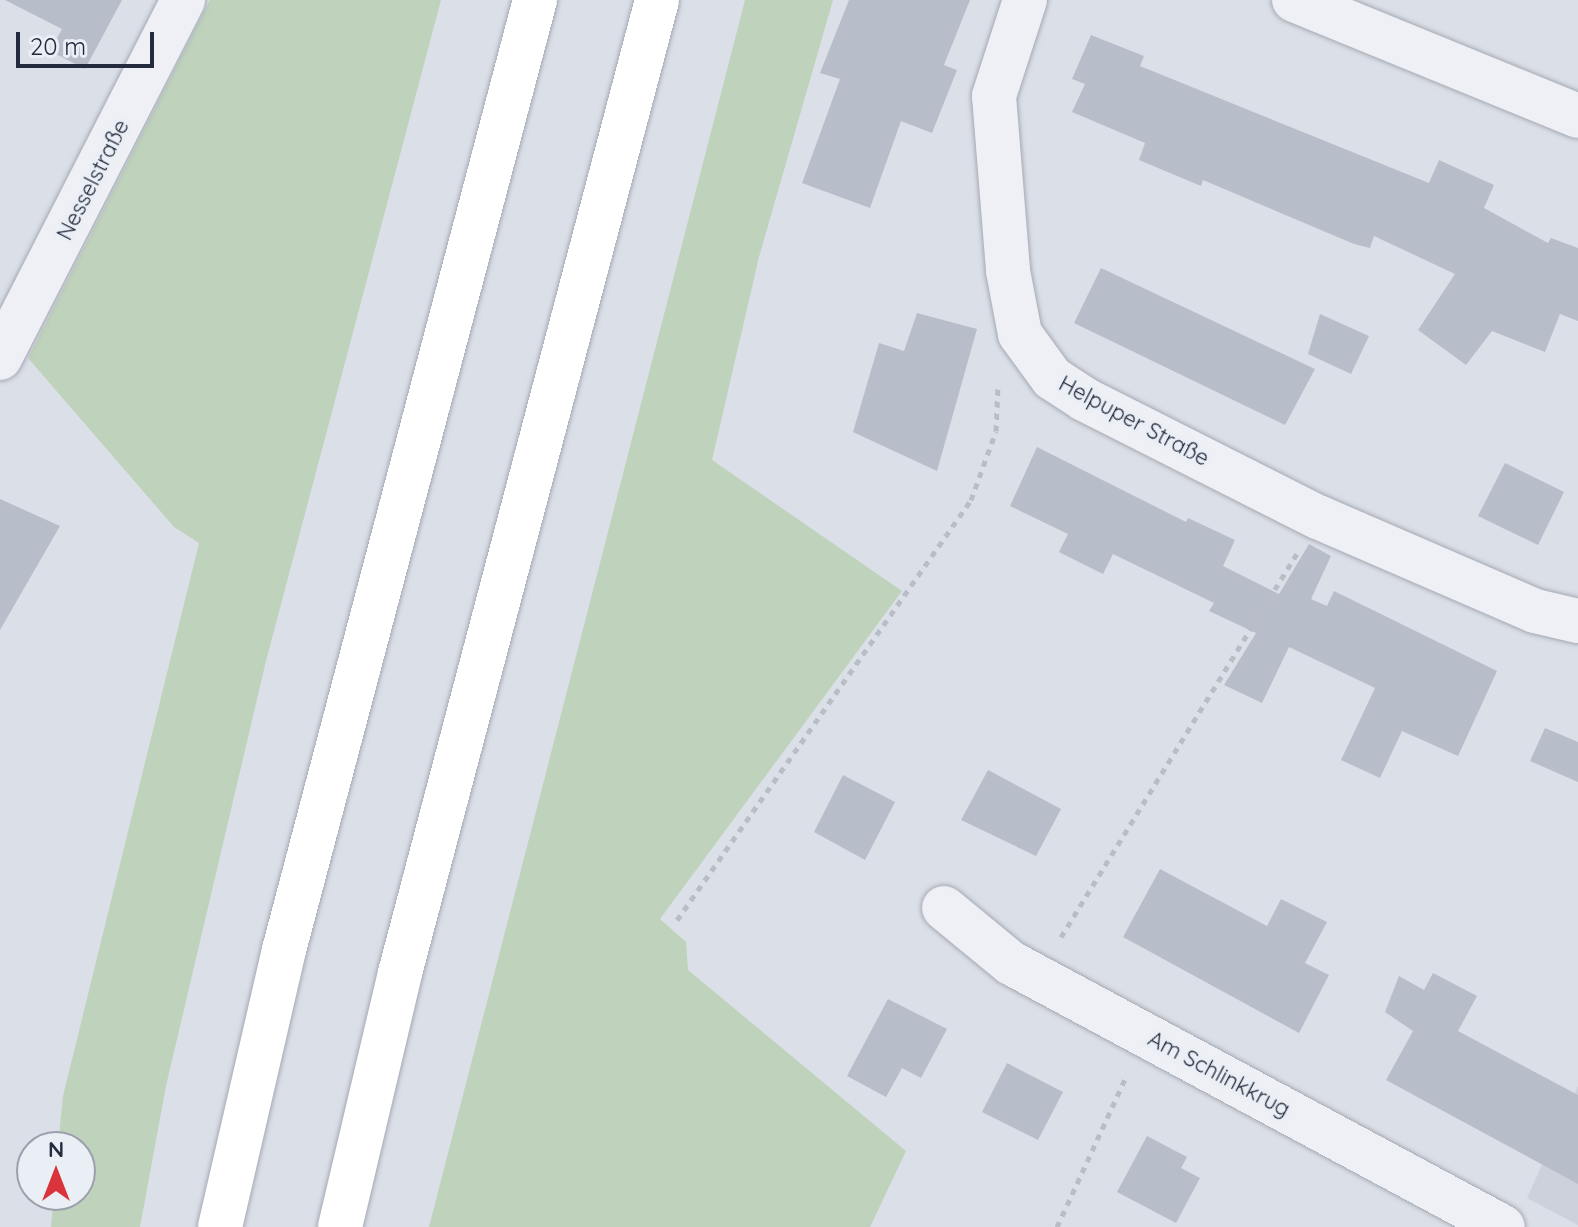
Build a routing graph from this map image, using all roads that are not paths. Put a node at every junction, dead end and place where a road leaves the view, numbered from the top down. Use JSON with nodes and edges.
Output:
{"nodes":[{"id":1,"x":183,"y":0,"type":"edge"},
{"id":2,"x":535,"y":0,"type":"edge"},
{"id":3,"x":657,"y":0,"type":"edge"},
{"id":4,"x":1025,"y":0,"type":"edge"},
{"id":5,"x":1294,"y":0,"type":"edge"},
{"id":6,"x":1578,"y":116,"type":"edge"},
{"id":7,"x":0,"y":358,"type":"edge"},
{"id":8,"x":1578,"y":621,"type":"edge"},
{"id":9,"x":944,"y":908,"type":"dead end"},
{"id":10,"x":220,"y":1227,"type":"edge"},
{"id":11,"x":340,"y":1227,"type":"edge"},
{"id":12,"x":1503,"y":1227,"type":"edge"}],
"edges":[{"from":1,"to":7,"type":"street","name":"Nesselstraße"},
{"from":2,"to":10,"type":"highway"},
{"from":3,"to":11,"type":"highway"},
{"from":4,"to":8,"type":"street","name":"Helpuper Straße"},
{"from":5,"to":6,"type":"street"},
{"from":9,"to":12,"type":"street","name":"Am Schlinkkrug"}]}
